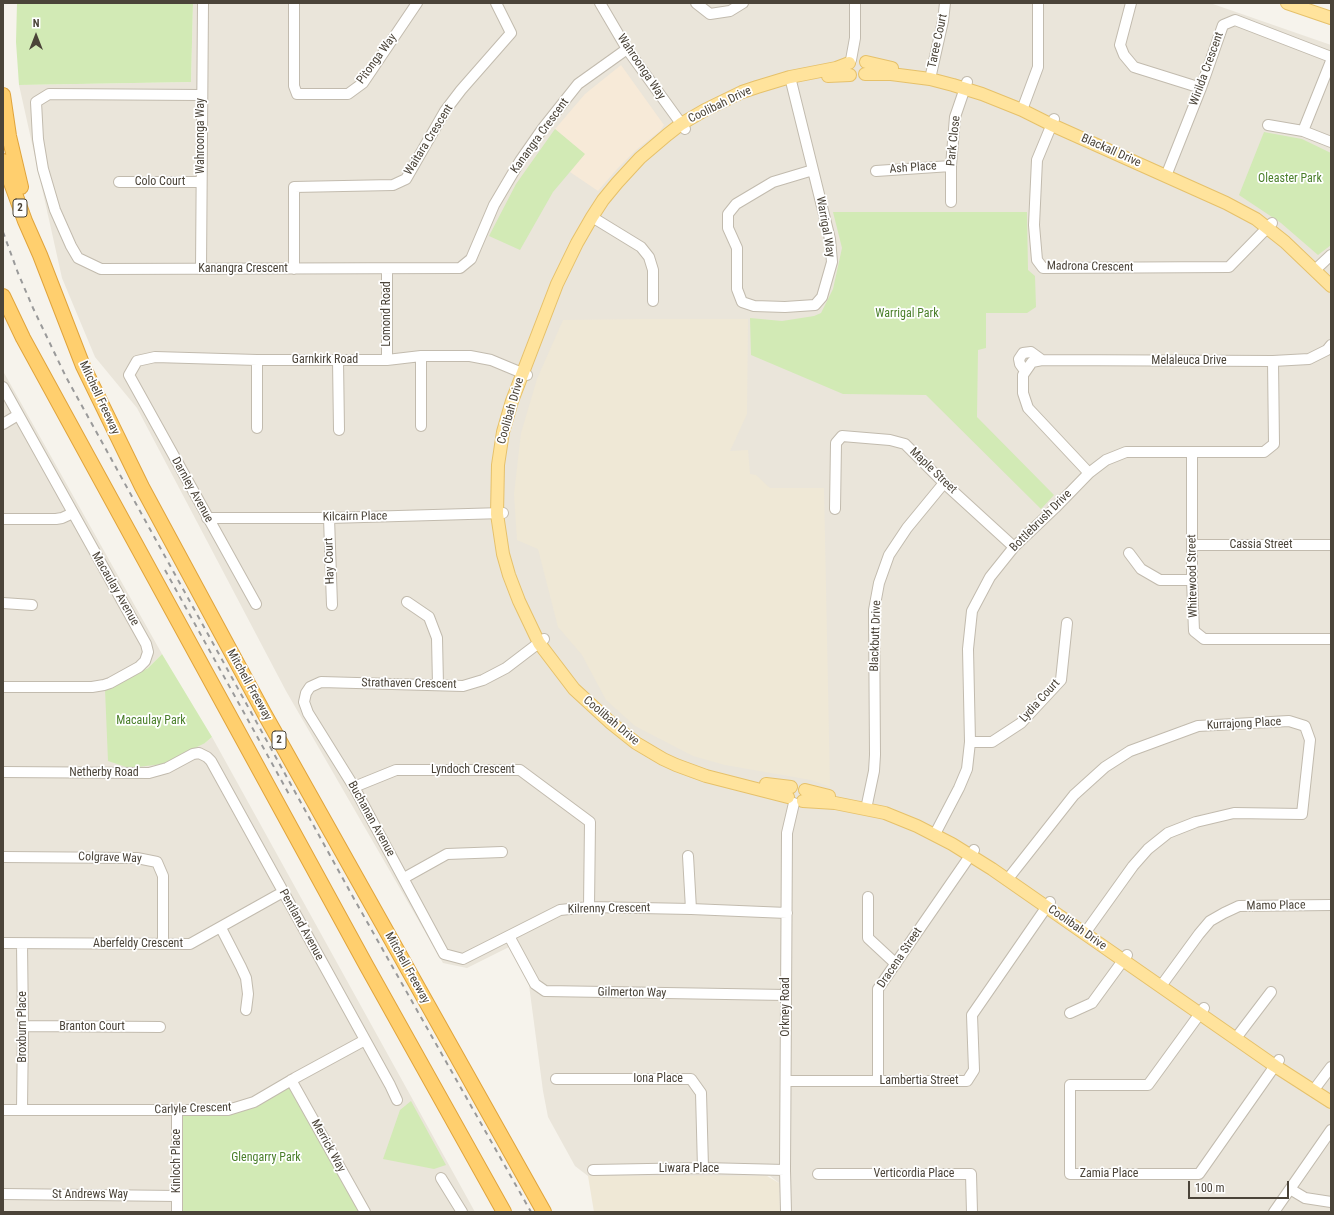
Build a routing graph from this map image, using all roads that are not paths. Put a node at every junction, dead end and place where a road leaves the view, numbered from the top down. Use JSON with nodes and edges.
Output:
{"nodes":[{"id":1,"x":202,"y":3,"type":"edge"},
{"id":2,"x":294,"y":3,"type":"edge"},
{"id":3,"x":417,"y":3,"type":"edge"},
{"id":4,"x":496,"y":3,"type":"edge"},
{"id":5,"x":696,"y":3,"type":"edge"},
{"id":6,"x":742,"y":3,"type":"edge"},
{"id":7,"x":854,"y":3,"type":"edge"},
{"id":8,"x":945,"y":3,"type":"edge"},
{"id":9,"x":1038,"y":3,"type":"edge"},
{"id":10,"x":1131,"y":3,"type":"edge"},
{"id":11,"x":1287,"y":3,"type":"edge"},
{"id":12,"x":602,"y":4,"type":"edge"},
{"id":13,"x":1331,"y":18,"type":"edge"},
{"id":14,"x":628,"y":49,"type":"junction"},
{"id":15,"x":1331,"y":57,"type":"edge"},
{"id":16,"x":1331,"y":61,"type":"edge"},
{"id":17,"x":857,"y":65,"type":"junction"},
{"id":18,"x":930,"y":76,"type":"junction"},
{"id":19,"x":791,"y":80,"type":"junction"},
{"id":20,"x":965,"y":85,"type":"junction"},
{"id":21,"x":1201,"y":88,"type":"junction"},
{"id":22,"x":3,"y":95,"type":"edge"},
{"id":23,"x":201,"y":95,"type":"junction"},
{"id":24,"x":1023,"y":107,"type":"junction"},
{"id":25,"x":1053,"y":122,"type":"junction"},
{"id":26,"x":1268,"y":125,"type":"dead end"},
{"id":27,"x":683,"y":127,"type":"junction"},
{"id":28,"x":1303,"y":130,"type":"junction"},
{"id":29,"x":1331,"y":142,"type":"edge"},
{"id":30,"x":3,"y":161,"type":"edge"},
{"id":31,"x":951,"y":166,"type":"junction"},
{"id":32,"x":813,"y":170,"type":"junction"},
{"id":33,"x":876,"y":171,"type":"dead end"},
{"id":34,"x":1168,"y":173,"type":"junction"},
{"id":35,"x":119,"y":182,"type":"dead end"},
{"id":36,"x":201,"y":182,"type":"junction"},
{"id":37,"x":951,"y":202,"type":"dead end"},
{"id":38,"x":595,"y":219,"type":"junction"},
{"id":39,"x":1270,"y":226,"type":"junction"},
{"id":40,"x":40,"y":255,"type":"junction"},
{"id":41,"x":1331,"y":255,"type":"edge"},
{"id":42,"x":201,"y":268,"type":"junction"},
{"id":43,"x":294,"y":268,"type":"junction"},
{"id":44,"x":387,"y":268,"type":"junction"},
{"id":45,"x":1317,"y":268,"type":"junction"},
{"id":46,"x":1331,"y":278,"type":"edge"},
{"id":47,"x":1331,"y":286,"type":"edge"},
{"id":48,"x":3,"y":296,"type":"edge"},
{"id":49,"x":653,"y":301,"type":"dead end"},
{"id":50,"x":1331,"y":345,"type":"edge"},
{"id":51,"x":421,"y":356,"type":"junction"},
{"id":52,"x":257,"y":360,"type":"junction"},
{"id":53,"x":338,"y":360,"type":"junction"},
{"id":54,"x":387,"y":360,"type":"junction"},
{"id":55,"x":1274,"y":361,"type":"junction"},
{"id":56,"x":524,"y":373,"type":"junction"},
{"id":57,"x":129,"y":375,"type":"joint"},
{"id":58,"x":3,"y":387,"type":"edge"},
{"id":59,"x":18,"y":415,"type":"junction"},
{"id":60,"x":3,"y":424,"type":"edge"},
{"id":61,"x":421,"y":426,"type":"dead end"},
{"id":62,"x":257,"y":428,"type":"dead end"},
{"id":63,"x":339,"y":430,"type":"dead end"},
{"id":64,"x":1192,"y":453,"type":"junction"},
{"id":65,"x":1089,"y":473,"type":"junction"},
{"id":66,"x":944,"y":483,"type":"junction"},
{"id":67,"x":835,"y":509,"type":"dead end"},
{"id":68,"x":72,"y":513,"type":"junction"},
{"id":69,"x":500,"y":513,"type":"junction"},
{"id":70,"x":207,"y":518,"type":"junction"},
{"id":71,"x":329,"y":518,"type":"junction"},
{"id":72,"x":3,"y":519,"type":"edge"},
{"id":73,"x":1192,"y":545,"type":"junction"},
{"id":74,"x":1331,"y":545,"type":"edge"},
{"id":75,"x":1014,"y":547,"type":"junction"},
{"id":76,"x":1129,"y":553,"type":"dead end"},
{"id":77,"x":1192,"y":580,"type":"junction"},
{"id":78,"x":407,"y":602,"type":"dead end"},
{"id":79,"x":3,"y":603,"type":"edge"},
{"id":80,"x":256,"y":604,"type":"dead end"},
{"id":81,"x":32,"y":605,"type":"dead end"},
{"id":82,"x":332,"y":605,"type":"dead end"},
{"id":83,"x":1066,"y":623,"type":"dead end"},
{"id":84,"x":1331,"y":639,"type":"edge"},
{"id":85,"x":541,"y":641,"type":"junction"},
{"id":86,"x":438,"y":685,"type":"junction"},
{"id":87,"x":3,"y":687,"type":"edge"},
{"id":88,"x":310,"y":687,"type":"joint"},
{"id":89,"x":970,"y":742,"type":"junction"},
{"id":90,"x":202,"y":754,"type":"joint"},
{"id":91,"x":3,"y":772,"type":"edge"},
{"id":92,"x":354,"y":788,"type":"junction"},
{"id":93,"x":796,"y":795,"type":"junction"},
{"id":94,"x":867,"y":806,"type":"junction"},
{"id":95,"x":936,"y":832,"type":"junction"},
{"id":96,"x":502,"y":852,"type":"dead end"},
{"id":97,"x":972,"y":852,"type":"junction"},
{"id":98,"x":688,"y":856,"type":"dead end"},
{"id":99,"x":3,"y":857,"type":"edge"},
{"id":100,"x":404,"y":878,"type":"junction"},
{"id":101,"x":1009,"y":878,"type":"junction"},
{"id":102,"x":283,"y":892,"type":"junction"},
{"id":103,"x":868,"y":897,"type":"dead end"},
{"id":104,"x":1049,"y":905,"type":"junction"},
{"id":105,"x":1331,"y":905,"type":"edge"},
{"id":106,"x":589,"y":908,"type":"junction"},
{"id":107,"x":691,"y":908,"type":"junction"},
{"id":108,"x":787,"y":913,"type":"junction"},
{"id":109,"x":221,"y":928,"type":"junction"},
{"id":110,"x":1086,"y":931,"type":"junction"},
{"id":111,"x":509,"y":936,"type":"junction"},
{"id":112,"x":3,"y":943,"type":"edge"},
{"id":113,"x":163,"y":943,"type":"junction"},
{"id":114,"x":22,"y":944,"type":"junction"},
{"id":115,"x":444,"y":954,"type":"joint"},
{"id":116,"x":1125,"y":957,"type":"junction"},
{"id":117,"x":896,"y":964,"type":"junction"},
{"id":118,"x":1163,"y":984,"type":"junction"},
{"id":119,"x":1271,"y":992,"type":"dead end"},
{"id":120,"x":786,"y":995,"type":"junction"},
{"id":121,"x":246,"y":1010,"type":"dead end"},
{"id":122,"x":1202,"y":1011,"type":"junction"},
{"id":123,"x":1070,"y":1013,"type":"dead end"},
{"id":124,"x":23,"y":1026,"type":"junction"},
{"id":125,"x":160,"y":1027,"type":"dead end"},
{"id":126,"x":1237,"y":1036,"type":"junction"},
{"id":127,"x":365,"y":1040,"type":"junction"},
{"id":128,"x":1277,"y":1063,"type":"junction"},
{"id":129,"x":1331,"y":1067,"type":"edge"},
{"id":130,"x":556,"y":1079,"type":"dead end"},
{"id":131,"x":291,"y":1080,"type":"junction"},
{"id":132,"x":786,"y":1081,"type":"junction"},
{"id":133,"x":878,"y":1081,"type":"junction"},
{"id":134,"x":1315,"y":1088,"type":"junction"},
{"id":135,"x":1331,"y":1095,"type":"edge"},
{"id":136,"x":397,"y":1100,"type":"dead end"},
{"id":137,"x":1331,"y":1102,"type":"edge"},
{"id":138,"x":3,"y":1110,"type":"edge"},
{"id":139,"x":22,"y":1110,"type":"junction"},
{"id":140,"x":177,"y":1111,"type":"junction"},
{"id":141,"x":1331,"y":1130,"type":"edge"},
{"id":142,"x":703,"y":1168,"type":"junction"},
{"id":143,"x":593,"y":1170,"type":"dead end"},
{"id":144,"x":785,"y":1170,"type":"junction"},
{"id":145,"x":818,"y":1174,"type":"dead end"},
{"id":146,"x":441,"y":1178,"type":"dead end"},
{"id":147,"x":1290,"y":1189,"type":"junction"},
{"id":148,"x":3,"y":1194,"type":"edge"},
{"id":149,"x":177,"y":1196,"type":"junction"},
{"id":150,"x":1331,"y":1202,"type":"edge"},
{"id":151,"x":177,"y":1212,"type":"edge"},
{"id":152,"x":365,"y":1212,"type":"edge"},
{"id":153,"x":462,"y":1212,"type":"edge"},
{"id":154,"x":504,"y":1212,"type":"edge"},
{"id":155,"x":544,"y":1212,"type":"edge"},
{"id":156,"x":786,"y":1212,"type":"edge"},
{"id":157,"x":972,"y":1212,"type":"edge"},
{"id":158,"x":1274,"y":1212,"type":"edge"}],
"edges":[{"from":1,"to":23,"type":"street","name":"Wahroonga Way"},
{"from":2,"to":3,"type":"street","name":"Pitonga Way"},
{"from":4,"to":43,"type":"street","name":"Waitara Crescent"},
{"from":5,"to":6,"type":"street"},
{"from":7,"to":17,"type":"street"},
{"from":8,"to":18,"type":"street","name":"Taree Court"},
{"from":9,"to":24,"type":"street"},
{"from":10,"to":21,"type":"street"},
{"from":11,"to":13,"type":"main road"},
{"from":12,"to":14,"type":"street","name":"Wahroonga Way"},
{"from":14,"to":27,"type":"street","name":"Wahroonga Way"},
{"from":14,"to":44,"type":"street","name":"Kanangra Crescent"},
{"from":15,"to":21,"type":"street","name":"Wirilda Crescent"},
{"from":16,"to":28,"type":"street"},
{"from":17,"to":18,"type":"main road","name":"Blackall Drive"},
{"from":17,"to":19,"type":"main road","name":"Coolibah Drive"},
{"from":18,"to":20,"type":"main road","name":"Blackall Drive"},
{"from":19,"to":27,"type":"main road","name":"Coolibah Drive"},
{"from":19,"to":32,"type":"street","name":"Warrigal Way"},
{"from":20,"to":24,"type":"main road","name":"Blackall Drive"},
{"from":20,"to":31,"type":"street","name":"Park Close"},
{"from":21,"to":34,"type":"street","name":"Wirilda Crescent"},
{"from":22,"to":40,"type":"highway"},
{"from":23,"to":36,"type":"street","name":"Wahroonga Way"},
{"from":23,"to":42,"type":"street","name":"Kanangra Crescent"},
{"from":24,"to":25,"type":"main road","name":"Blackall Drive"},
{"from":25,"to":34,"type":"main road","name":"Blackall Drive"},
{"from":25,"to":39,"type":"street","name":"Madrona Crescent"},
{"from":26,"to":28,"type":"street"},
{"from":27,"to":38,"type":"main road","name":"Coolibah Drive"},
{"from":28,"to":29,"type":"street"},
{"from":30,"to":40,"type":"highway","name":"Mitchell Freeway","number":"2"},
{"from":31,"to":33,"type":"street","name":"Ash Place"},
{"from":31,"to":37,"type":"street","name":"Park Close"},
{"from":32,"to":32,"type":"street","name":"Warrigal Way"},
{"from":34,"to":39,"type":"main road","name":"Blackall Drive"},
{"from":35,"to":36,"type":"street","name":"Colo Court"},
{"from":36,"to":42,"type":"street","name":"Wahroonga Way"},
{"from":38,"to":49,"type":"street"},
{"from":38,"to":56,"type":"main road","name":"Coolibah Drive"},
{"from":39,"to":45,"type":"main road","name":"Blackall Drive"},
{"from":40,"to":155,"type":"highway","name":"Mitchell Freeway","number":"2"},
{"from":41,"to":45,"type":"street"},
{"from":42,"to":43,"type":"street","name":"Kanangra Crescent"},
{"from":43,"to":44,"type":"street","name":"Kanangra Crescent"},
{"from":44,"to":54,"type":"street","name":"Lomond Road"},
{"from":45,"to":46,"type":"main road","name":"Blackall Drive"},
{"from":45,"to":47,"type":"main road","name":"Blackall Drive"},
{"from":48,"to":154,"type":"highway"},
{"from":50,"to":55,"type":"street","name":"Melaleuca Drive"},
{"from":51,"to":54,"type":"street","name":"Garnkirk Road"},
{"from":51,"to":56,"type":"street","name":"Garnkirk Road"},
{"from":51,"to":61,"type":"street"},
{"from":52,"to":53,"type":"street","name":"Garnkirk Road"},
{"from":52,"to":57,"type":"street","name":"Garnkirk Road"},
{"from":52,"to":62,"type":"street"},
{"from":53,"to":54,"type":"street","name":"Garnkirk Road"},
{"from":53,"to":63,"type":"street"},
{"from":55,"to":64,"type":"street","name":"Bottlebrush Drive"},
{"from":55,"to":65,"type":"street","name":"Melaleuca Drive"},
{"from":56,"to":69,"type":"main road","name":"Coolibah Drive"},
{"from":57,"to":70,"type":"street","name":"Darnley Avenue"},
{"from":58,"to":59,"type":"street","name":"Macaulay Avenue"},
{"from":59,"to":60,"type":"street"},
{"from":59,"to":68,"type":"street","name":"Macaulay Avenue"},
{"from":64,"to":65,"type":"street","name":"Bottlebrush Drive"},
{"from":64,"to":73,"type":"street","name":"Whitewood Street"},
{"from":65,"to":75,"type":"street","name":"Bottlebrush Drive"},
{"from":66,"to":67,"type":"street","name":"Maple Street"},
{"from":66,"to":75,"type":"street","name":"Maple Street"},
{"from":66,"to":94,"type":"street","name":"Blackbutt Drive"},
{"from":68,"to":72,"type":"street"},
{"from":68,"to":87,"type":"street","name":"Macaulay Avenue"},
{"from":69,"to":71,"type":"street","name":"Kilcairn Place"},
{"from":69,"to":85,"type":"main road","name":"Coolibah Drive"},
{"from":70,"to":71,"type":"street","name":"Kilcairn Place"},
{"from":70,"to":80,"type":"street","name":"Darnley Avenue"},
{"from":71,"to":82,"type":"street","name":"Hay Court"},
{"from":73,"to":74,"type":"street","name":"Cassia Street"},
{"from":73,"to":77,"type":"street","name":"Whitewood Street"},
{"from":75,"to":89,"type":"street","name":"Bottlebrush Drive"},
{"from":76,"to":77,"type":"street"},
{"from":77,"to":84,"type":"street","name":"Whitewood Street"},
{"from":78,"to":86,"type":"street"},
{"from":79,"to":81,"type":"street"},
{"from":83,"to":89,"type":"street","name":"Lydia Court"},
{"from":85,"to":86,"type":"street","name":"Strathaven Crescent"},
{"from":85,"to":93,"type":"main road","name":"Coolibah Drive"},
{"from":86,"to":88,"type":"street","name":"Strathaven Crescent"},
{"from":88,"to":92,"type":"street","name":"Buchanan Avenue"},
{"from":89,"to":95,"type":"street","name":"Bottlebrush Drive"},
{"from":90,"to":91,"type":"street","name":"Netherby Road"},
{"from":90,"to":102,"type":"street","name":"Pentland Avenue"},
{"from":92,"to":100,"type":"street","name":"Buchanan Avenue"},
{"from":92,"to":106,"type":"street","name":"Lyndoch Crescent"},
{"from":93,"to":94,"type":"main road","name":"Coolibah Drive"},
{"from":93,"to":108,"type":"street","name":"Orkney Road"},
{"from":94,"to":95,"type":"main road","name":"Coolibah Drive"},
{"from":95,"to":97,"type":"main road","name":"Coolibah Drive"},
{"from":96,"to":100,"type":"street"},
{"from":97,"to":101,"type":"main road","name":"Coolibah Drive"},
{"from":97,"to":117,"type":"street","name":"Dracena Street"},
{"from":98,"to":107,"type":"street"},
{"from":99,"to":113,"type":"street","name":"Colgrave Way"},
{"from":100,"to":115,"type":"street","name":"Buchanan Avenue"},
{"from":101,"to":104,"type":"main road","name":"Coolibah Drive"},
{"from":101,"to":110,"type":"street","name":"Kurrajong Place"},
{"from":102,"to":109,"type":"street","name":"Aberfeldy Crescent"},
{"from":102,"to":127,"type":"street","name":"Pentland Avenue"},
{"from":103,"to":117,"type":"street"},
{"from":104,"to":110,"type":"main road","name":"Coolibah Drive"},
{"from":104,"to":133,"type":"street","name":"Lambertia Street"},
{"from":105,"to":118,"type":"street","name":"Mamo Place"},
{"from":106,"to":107,"type":"street","name":"Kilrenny Crescent"},
{"from":106,"to":111,"type":"street","name":"Kilrenny Crescent"},
{"from":107,"to":108,"type":"street","name":"Kilrenny Crescent"},
{"from":108,"to":120,"type":"street","name":"Orkney Road"},
{"from":109,"to":113,"type":"street","name":"Aberfeldy Crescent"},
{"from":109,"to":121,"type":"street"},
{"from":110,"to":116,"type":"main road","name":"Coolibah Drive"},
{"from":111,"to":115,"type":"street","name":"Kilrenny Crescent"},
{"from":111,"to":120,"type":"street","name":"Gilmerton Way"},
{"from":112,"to":114,"type":"street","name":"Aberfeldy Crescent"},
{"from":113,"to":114,"type":"street","name":"Aberfeldy Crescent"},
{"from":114,"to":124,"type":"street","name":"Broxburn Place"},
{"from":116,"to":118,"type":"main road","name":"Coolibah Drive"},
{"from":116,"to":123,"type":"street"},
{"from":117,"to":133,"type":"street","name":"Dracena Street"},
{"from":118,"to":122,"type":"main road","name":"Coolibah Drive"},
{"from":119,"to":126,"type":"street"},
{"from":120,"to":132,"type":"street","name":"Orkney Road"},
{"from":122,"to":126,"type":"main road","name":"Coolibah Drive"},
{"from":122,"to":128,"type":"street","name":"Zamia Place"},
{"from":124,"to":125,"type":"street","name":"Branton Court"},
{"from":124,"to":139,"type":"street","name":"Broxburn Place"},
{"from":126,"to":128,"type":"main road","name":"Coolibah Drive"},
{"from":127,"to":131,"type":"street","name":"Carlyle Crescent"},
{"from":127,"to":136,"type":"street","name":"Pentland Avenue"},
{"from":128,"to":134,"type":"main road","name":"Coolibah Drive"},
{"from":129,"to":134,"type":"street"},
{"from":130,"to":142,"type":"street","name":"Iona Place"},
{"from":131,"to":140,"type":"street","name":"Carlyle Crescent"},
{"from":131,"to":152,"type":"street","name":"Merrick Way"},
{"from":132,"to":133,"type":"street","name":"Lambertia Street"},
{"from":132,"to":144,"type":"street","name":"Orkney Road"},
{"from":134,"to":135,"type":"main road","name":"Coolibah Drive"},
{"from":134,"to":137,"type":"main road","name":"Coolibah Drive"},
{"from":138,"to":139,"type":"street","name":"Carlyle Crescent"},
{"from":139,"to":140,"type":"street","name":"Carlyle Crescent"},
{"from":140,"to":149,"type":"street","name":"Kinloch Place"},
{"from":141,"to":147,"type":"street"},
{"from":142,"to":143,"type":"street","name":"Liwara Place"},
{"from":142,"to":144,"type":"street","name":"Liwara Place"},
{"from":144,"to":156,"type":"street","name":"Orkney Road"},
{"from":145,"to":157,"type":"street","name":"Verticordia Place"},
{"from":146,"to":153,"type":"street"},
{"from":147,"to":150,"type":"street"},
{"from":147,"to":158,"type":"street"},
{"from":148,"to":149,"type":"street","name":"St Andrews Way"},
{"from":149,"to":151,"type":"street","name":"Kinloch Place"}]}
